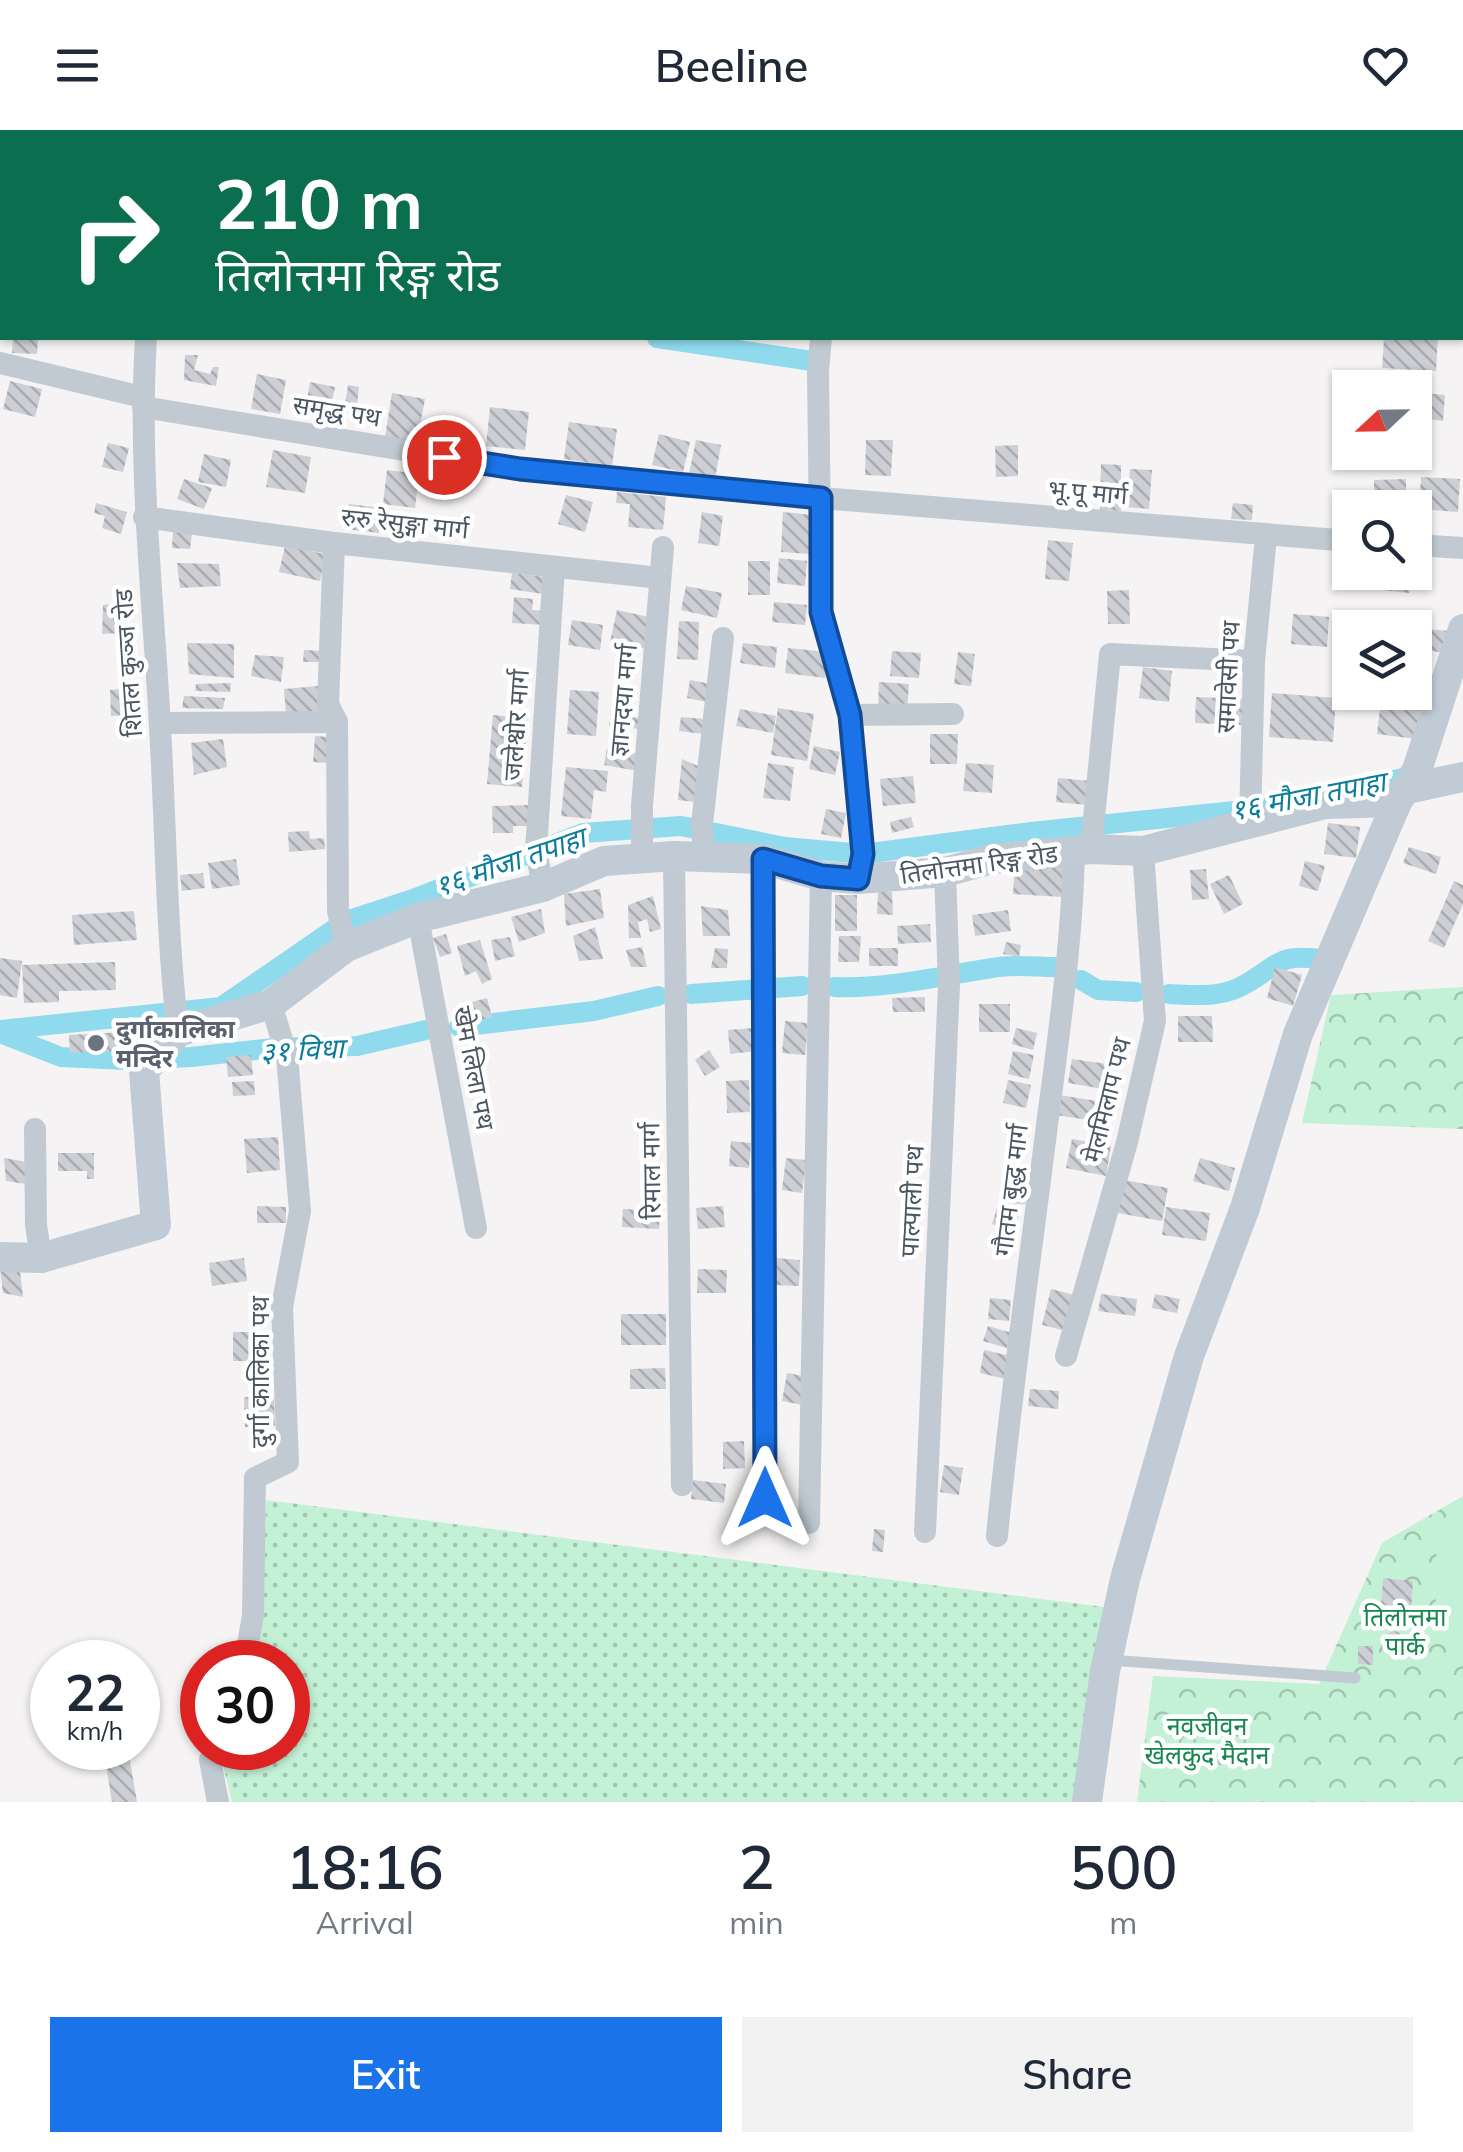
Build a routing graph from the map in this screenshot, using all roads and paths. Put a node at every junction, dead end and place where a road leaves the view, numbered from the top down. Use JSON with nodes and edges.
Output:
{"nodes":[{"id":1,"x":146,"y":340,"type":"edge"},
{"id":2,"x":821,"y":340,"type":"edge"},
{"id":3,"x":0,"y":363,"type":"edge"},
{"id":4,"x":143,"y":402,"type":"junction"},
{"id":5,"x":821,"y":498,"type":"junction"},
{"id":6,"x":144,"y":517,"type":"junction"},
{"id":7,"x":1266,"y":536,"type":"junction"},
{"id":8,"x":1332,"y":540,"type":"edge"},
{"id":9,"x":334,"y":543,"type":"junction"},
{"id":10,"x":1432,"y":546,"type":"edge"},
{"id":11,"x":663,"y":547,"type":"dead end"},
{"id":12,"x":1463,"y":548,"type":"edge"},
{"id":13,"x":554,"y":568,"type":"junction"},
{"id":14,"x":660,"y":578,"type":"junction"},
{"id":15,"x":1463,"y":629,"type":"edge"},
{"id":16,"x":723,"y":638,"type":"dead end"},
{"id":17,"x":1254,"y":661,"type":"junction"},
{"id":18,"x":953,"y":714,"type":"dead end"},
{"id":19,"x":850,"y":715,"type":"junction"},
{"id":20,"x":336,"y":722,"type":"junction"},
{"id":21,"x":160,"y":724,"type":"junction"},
{"id":22,"x":1463,"y":777,"type":"edge"},
{"id":23,"x":1407,"y":787,"type":"junction"},
{"id":24,"x":1250,"y":821,"type":"junction"},
{"id":25,"x":1083,"y":850,"type":"junction"},
{"id":26,"x":1142,"y":851,"type":"junction"},
{"id":27,"x":689,"y":856,"type":"junction"},
{"id":28,"x":642,"y":858,"type":"junction"},
{"id":29,"x":763,"y":859,"type":"junction"},
{"id":30,"x":944,"y":872,"type":"junction"},
{"id":31,"x":821,"y":876,"type":"junction"},
{"id":32,"x":858,"y":879,"type":"junction"},
{"id":33,"x":543,"y":886,"type":"junction"},
{"id":34,"x":418,"y":918,"type":"junction"},
{"id":35,"x":346,"y":947,"type":"junction"},
{"id":36,"x":272,"y":1004,"type":"junction"},
{"id":37,"x":177,"y":1032,"type":"junction"},
{"id":38,"x":35,"y":1130,"type":"dead end"},
{"id":39,"x":476,"y":1228,"type":"dead end"},
{"id":40,"x":0,"y":1257,"type":"edge"},
{"id":41,"x":41,"y":1258,"type":"junction"},
{"id":42,"x":1066,"y":1356,"type":"dead end"},
{"id":43,"x":682,"y":1485,"type":"dead end"},
{"id":44,"x":765,"y":1498,"type":"dead end"},
{"id":45,"x":809,"y":1523,"type":"dead end"},
{"id":46,"x":925,"y":1532,"type":"dead end"},
{"id":47,"x":998,"y":1536,"type":"dead end"},
{"id":48,"x":249,"y":1640,"type":"edge"},
{"id":49,"x":1108,"y":1660,"type":"junction"},
{"id":50,"x":1355,"y":1678,"type":"dead end"},
{"id":51,"x":212,"y":1770,"type":"edge"},
{"id":52,"x":218,"y":1802,"type":"edge"},
{"id":53,"x":1087,"y":1802,"type":"edge"}],
"edges":[{"from":1,"to":4,"type":"street","name":"शितल कुञ्ज रोड"},
{"from":2,"to":5,"type":"street"},
{"from":3,"to":4,"type":"street","name":"समृद्ध पथ"},
{"from":4,"to":5,"type":"street","name":"समृद्ध पथ"},
{"from":4,"to":6,"type":"street","name":"शितल कुञ्ज रोड"},
{"from":5,"to":7,"type":"street","name":"भू.पू मार्ग"},
{"from":5,"to":19,"type":"street"},
{"from":6,"to":9,"type":"street","name":"रुरु रेसुङ्गा मार्ग"},
{"from":6,"to":21,"type":"street","name":"शितल कुञ्ज रोड"},
{"from":7,"to":8,"type":"street","name":"भू.पू मार्ग"},
{"from":7,"to":17,"type":"street","name":"समावेसी पथ"},
{"from":9,"to":13,"type":"street","name":"रुरु रेसुङ्गा मार्ग"},
{"from":9,"to":20,"type":"street"},
{"from":10,"to":12,"type":"street"},
{"from":11,"to":14,"type":"street","name":"ज्ञानदया मार्ग"},
{"from":13,"to":14,"type":"street","name":"रुरु रेसुङ्गा मार्ग"},
{"from":13,"to":33,"type":"street","name":"जलेश्वोर मार्ग"},
{"from":14,"to":28,"type":"street","name":"ज्ञानदया मार्ग"},
{"from":15,"to":23,"type":"street"},
{"from":16,"to":27,"type":"street","name":"रिमाल मार्ग"},
{"from":17,"to":24,"type":"street","name":"समावेसी पथ"},
{"from":17,"to":25,"type":"street","name":"गौतम बुद्ध मार्ग"},
{"from":18,"to":19,"type":"street"},
{"from":19,"to":32,"type":"street"},
{"from":20,"to":21,"type":"street"},
{"from":20,"to":35,"type":"street"},
{"from":21,"to":37,"type":"street","name":"शितल कुञ्ज रोड"},
{"from":22,"to":23,"type":"street","name":"तिलोत्तमा रिङ्ग रोड"},
{"from":23,"to":24,"type":"street","name":"तिलोत्तमा रिङ्ग रोड"},
{"from":23,"to":49,"type":"street"},
{"from":24,"to":26,"type":"street","name":"तिलोत्तमा रिङ्ग रोड"},
{"from":25,"to":26,"type":"street","name":"तिलोत्तमा रिङ्ग रोड"},
{"from":25,"to":30,"type":"street","name":"तिलोत्तमा रिङ्ग रोड"},
{"from":25,"to":47,"type":"street","name":"गौतम बुद्ध मार्ग"},
{"from":26,"to":42,"type":"street","name":"मेलमिलाप पथ"},
{"from":27,"to":28,"type":"street","name":"तिलोत्तमा रिङ्ग रोड"},
{"from":27,"to":29,"type":"street","name":"तिलोत्तमा रिङ्ग रोड"},
{"from":27,"to":43,"type":"street","name":"रिमाल मार्ग"},
{"from":28,"to":33,"type":"street","name":"तिलोत्तमा रिङ्ग रोड"},
{"from":29,"to":31,"type":"street","name":"तिलोत्तमा रिङ्ग रोड"},
{"from":29,"to":44,"type":"street"},
{"from":30,"to":32,"type":"street","name":"तिलोत्तमा रिङ्ग रोड"},
{"from":30,"to":46,"type":"street","name":"पाल्पाली पथ"},
{"from":31,"to":32,"type":"street","name":"तिलोत्तमा रिङ्ग रोड"},
{"from":31,"to":45,"type":"street"},
{"from":33,"to":34,"type":"street","name":"तिलोत्तमा रिङ्ग रोड"},
{"from":34,"to":35,"type":"street","name":"तिलोत्तमा रिङ्ग रोड"},
{"from":34,"to":39,"type":"street","name":"खेम लिला पथ"},
{"from":35,"to":36,"type":"street","name":"तिलोत्तमा रिङ्ग रोड"},
{"from":36,"to":37,"type":"street","name":"तिलोत्तमा रिङ्ग रोड"},
{"from":36,"to":48,"type":"street","name":"दुर्गा कालिका पथ"},
{"from":37,"to":41,"type":"street"},
{"from":38,"to":41,"type":"street"},
{"from":40,"to":41,"type":"street"},
{"from":49,"to":50,"type":"lane"},
{"from":49,"to":53,"type":"street"},
{"from":51,"to":52,"type":"street"}]}
